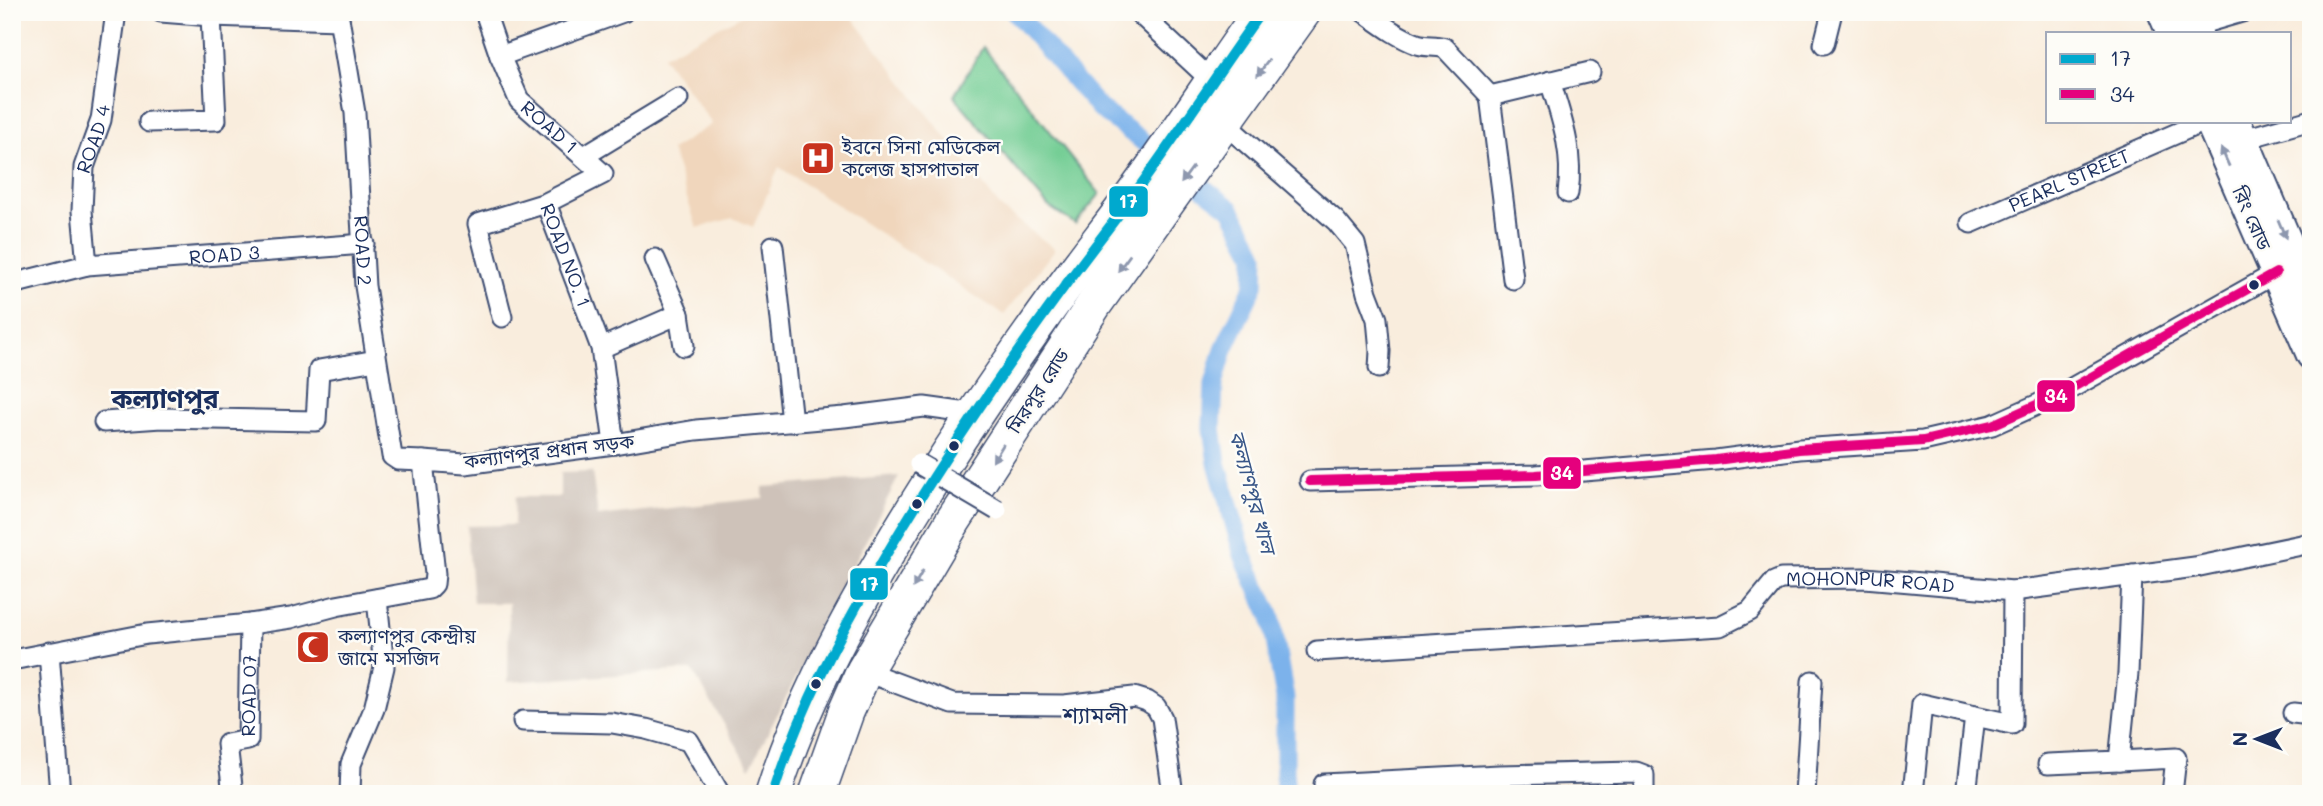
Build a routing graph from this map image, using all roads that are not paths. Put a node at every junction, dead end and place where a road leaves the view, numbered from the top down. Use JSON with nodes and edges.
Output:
{"nodes":[{"id":1,"x":116,"y":12,"type":"edge"},
{"id":2,"x":161,"y":12,"type":"edge"},
{"id":3,"x":485,"y":12,"type":"edge"},
{"id":4,"x":623,"y":12,"type":"edge"},
{"id":5,"x":1138,"y":12,"type":"edge"},
{"id":6,"x":1261,"y":12,"type":"edge"},
{"id":7,"x":1303,"y":12,"type":"edge"},
{"id":8,"x":1364,"y":12,"type":"edge"},
{"id":9,"x":1832,"y":12,"type":"edge"},
{"id":10,"x":2162,"y":12,"type":"edge"},
{"id":11,"x":2242,"y":12,"type":"edge"},
{"id":12,"x":211,"y":16,"type":"junction"},
{"id":13,"x":338,"y":16,"type":"edge"},
{"id":14,"x":2185,"y":28,"type":"edge"},
{"id":15,"x":1824,"y":44,"type":"dead end"},
{"id":16,"x":500,"y":56,"type":"junction"},
{"id":17,"x":1590,"y":72,"type":"dead end"},
{"id":18,"x":1212,"y":81,"type":"junction"},
{"id":19,"x":1550,"y":81,"type":"junction"},
{"id":20,"x":1490,"y":96,"type":"junction"},
{"id":21,"x":678,"y":99,"type":"dead end"},
{"id":22,"x":2311,"y":120,"type":"edge"},
{"id":23,"x":149,"y":122,"type":"dead end"},
{"id":24,"x":2205,"y":122,"type":"edge"},
{"id":25,"x":2207,"y":122,"type":"edge"},
{"id":26,"x":1208,"y":128,"type":"junction"},
{"id":27,"x":2240,"y":130,"type":"edge"},
{"id":28,"x":585,"y":158,"type":"junction"},
{"id":29,"x":1568,"y":193,"type":"dead end"},
{"id":30,"x":1151,"y":198,"type":"junction"},
{"id":31,"x":546,"y":202,"type":"junction"},
{"id":32,"x":1971,"y":223,"type":"dead end"},
{"id":33,"x":364,"y":244,"type":"junction"},
{"id":34,"x":773,"y":246,"type":"dead end"},
{"id":35,"x":655,"y":259,"type":"dead end"},
{"id":36,"x":87,"y":265,"type":"junction"},
{"id":37,"x":2276,"y":273,"type":"junction"},
{"id":38,"x":1513,"y":279,"type":"dead end"},
{"id":39,"x":12,"y":284,"type":"edge"},
{"id":40,"x":2311,"y":296,"type":"edge"},
{"id":41,"x":679,"y":314,"type":"junction"},
{"id":42,"x":502,"y":317,"type":"dead end"},
{"id":43,"x":684,"y":346,"type":"dead end"},
{"id":44,"x":601,"y":348,"type":"junction"},
{"id":45,"x":2311,"y":355,"type":"edge"},
{"id":46,"x":376,"y":360,"type":"junction"},
{"id":47,"x":1379,"y":368,"type":"dead end"},
{"id":48,"x":975,"y":414,"type":"junction"},
{"id":49,"x":104,"y":422,"type":"dead end"},
{"id":50,"x":792,"y":422,"type":"junction"},
{"id":51,"x":614,"y":444,"type":"junction"},
{"id":52,"x":423,"y":461,"type":"junction"},
{"id":53,"x":919,"y":464,"type":"dead end"},
{"id":54,"x":1310,"y":481,"type":"dead end"},
{"id":55,"x":997,"y":510,"type":"dead end"},
{"id":56,"x":2311,"y":543,"type":"edge"},
{"id":57,"x":2132,"y":575,"type":"junction"},
{"id":58,"x":2013,"y":592,"type":"junction"},
{"id":59,"x":377,"y":599,"type":"junction"},
{"id":60,"x":250,"y":624,"type":"junction"},
{"id":61,"x":1317,"y":650,"type":"dead end"},
{"id":62,"x":49,"y":652,"type":"junction"},
{"id":63,"x":12,"y":660,"type":"edge"},
{"id":64,"x":864,"y":671,"type":"junction"},
{"id":65,"x":1812,"y":681,"type":"dead end"},
{"id":66,"x":1975,"y":716,"type":"junction"},
{"id":67,"x":523,"y":721,"type":"dead end"},
{"id":68,"x":2119,"y":761,"type":"junction"},
{"id":69,"x":2048,"y":764,"type":"dead end"},
{"id":70,"x":1324,"y":784,"type":"dead end"},
{"id":71,"x":1967,"y":786,"type":"dead end"},
{"id":72,"x":60,"y":794,"type":"edge"},
{"id":73,"x":233,"y":794,"type":"edge"},
{"id":74,"x":350,"y":794,"type":"edge"},
{"id":75,"x":720,"y":794,"type":"edge"},
{"id":76,"x":773,"y":794,"type":"edge"},
{"id":77,"x":817,"y":794,"type":"edge"},
{"id":78,"x":1173,"y":794,"type":"edge"},
{"id":79,"x":1644,"y":794,"type":"edge"},
{"id":80,"x":1805,"y":794,"type":"edge"},
{"id":81,"x":1913,"y":794,"type":"edge"},
{"id":82,"x":2172,"y":794,"type":"edge"}],
"edges":[{"from":1,"to":36,"type":"street","name":"ROAD 4"},
{"from":2,"to":12,"type":"street"},
{"from":3,"to":16,"type":"street","name":"ROAD 1"},
{"from":4,"to":16,"type":"street"},
{"from":5,"to":18,"type":"street"},
{"from":6,"to":18,"type":"highway","name":"মিরপুর রোড"},
{"from":7,"to":26,"type":"highway","name":"মিরপুর রোড","one_way":true},
{"from":8,"to":20,"type":"street"},
{"from":9,"to":15,"type":"street"},
{"from":10,"to":14,"type":"main road"},
{"from":11,"to":14,"type":"street"},
{"from":12,"to":13,"type":"street"},
{"from":12,"to":23,"type":"street"},
{"from":13,"to":33,"type":"street","name":"ROAD 2"},
{"from":16,"to":28,"type":"street","name":"ROAD 1"},
{"from":17,"to":19,"type":"street"},
{"from":18,"to":26,"type":"highway","name":"মিরপুর রোড"},
{"from":19,"to":20,"type":"street"},
{"from":19,"to":29,"type":"street"},
{"from":20,"to":38,"type":"street"},
{"from":21,"to":28,"type":"street"},
{"from":22,"to":27,"type":"street"},
{"from":24,"to":32,"type":"street","name":"PEARL STREET"},
{"from":37,"to":25,"type":"main road","name":"রিং রোড","one_way":true},
{"from":26,"to":30,"type":"highway","name":"মিরপুর রোড"},
{"from":26,"to":47,"type":"street"},
{"from":27,"to":40,"type":"main road","name":"রিং রোড","one_way":true},
{"from":28,"to":31,"type":"street","name":"ROAD NO. 1"},
{"from":30,"to":48,"type":"highway","name":"মিরপুর রোড"},
{"from":30,"to":64,"type":"highway","name":"মিরপুর রোড","one_way":true},
{"from":31,"to":42,"type":"street"},
{"from":31,"to":44,"type":"street","name":"ROAD NO. 1"},
{"from":33,"to":36,"type":"street","name":"ROAD 3"},
{"from":33,"to":46,"type":"street","name":"ROAD 2"},
{"from":34,"to":50,"type":"street"},
{"from":35,"to":41,"type":"street"},
{"from":36,"to":39,"type":"street"},
{"from":37,"to":45,"type":"main road","name":"রিং রোড"},
{"from":37,"to":54,"type":"street"},
{"from":41,"to":43,"type":"street"},
{"from":41,"to":44,"type":"street"},
{"from":44,"to":51,"type":"street","name":"ROAD NO. 1"},
{"from":46,"to":49,"type":"street"},
{"from":46,"to":52,"type":"street","name":"ROAD 2"},
{"from":48,"to":50,"type":"street","name":"কল্যাণপুর প্রধান সড়ক"},
{"from":48,"to":76,"type":"highway","name":"মিরপুর রোড"},
{"from":50,"to":51,"type":"street","name":"কল্যাণপুর প্রধান সড়ক"},
{"from":51,"to":52,"type":"street","name":"কল্যাণপুর প্রধান সড়ক"},
{"from":52,"to":59,"type":"street"},
{"from":53,"to":55,"type":"street","bridge":true},
{"from":56,"to":57,"type":"street","name":"MOHONPUR ROAD"},
{"from":57,"to":58,"type":"street","name":"MOHONPUR ROAD"},
{"from":57,"to":68,"type":"street"},
{"from":58,"to":61,"type":"street","name":"MOHONPUR ROAD"},
{"from":58,"to":66,"type":"street"},
{"from":59,"to":60,"type":"street"},
{"from":59,"to":74,"type":"street"},
{"from":60,"to":62,"type":"street"},
{"from":60,"to":73,"type":"street","name":"ROAD 07"},
{"from":62,"to":63,"type":"street"},
{"from":62,"to":72,"type":"street"},
{"from":64,"to":77,"type":"highway","name":"মিরপুর রোড"},
{"from":64,"to":78,"type":"street"},
{"from":65,"to":80,"type":"street"},
{"from":66,"to":71,"type":"street"},
{"from":66,"to":81,"type":"street"},
{"from":67,"to":75,"type":"street"},
{"from":68,"to":69,"type":"street"},
{"from":68,"to":82,"type":"street"},
{"from":70,"to":79,"type":"street"}]}
